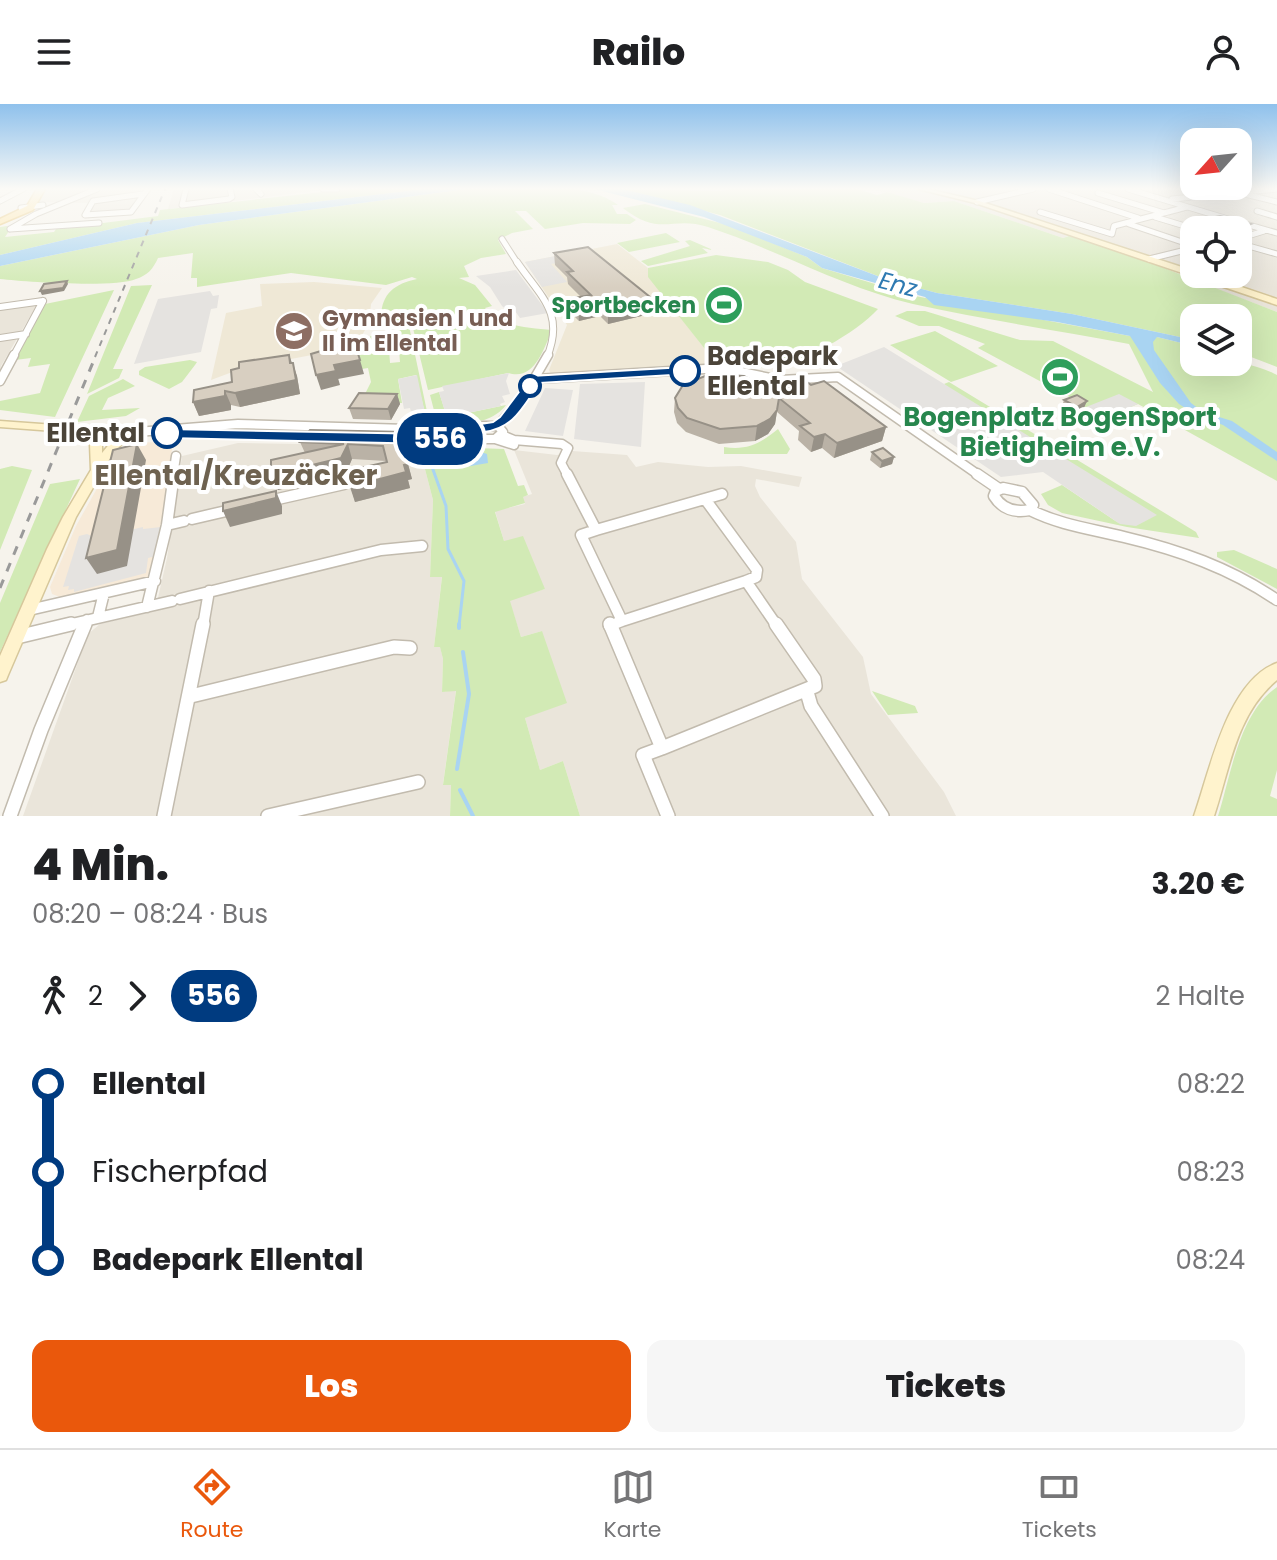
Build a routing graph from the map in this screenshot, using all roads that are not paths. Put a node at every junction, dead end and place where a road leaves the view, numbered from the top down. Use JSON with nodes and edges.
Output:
{"nodes":[{"id":1,"x":17,"y":222,"type":"edge"},
{"id":2,"x":1038,"y":222,"type":"edge"},
{"id":3,"x":1073,"y":222,"type":"edge"},
{"id":4,"x":1131,"y":222,"type":"edge"},
{"id":5,"x":1241,"y":222,"type":"edge"},
{"id":6,"x":99,"y":223,"type":"dead end"},
{"id":7,"x":1127,"y":223,"type":"junction"},
{"id":8,"x":1254,"y":226,"type":"junction"},
{"id":9,"x":1264,"y":231,"type":"junction"},
{"id":10,"x":1277,"y":234,"type":"edge"},
{"id":11,"x":1252,"y":236,"type":"edge"},
{"id":12,"x":502,"y":239,"type":"dead end"},
{"id":13,"x":1180,"y":242,"type":"edge"},
{"id":14,"x":1252,"y":246,"type":"edge"},
{"id":15,"x":1180,"y":251,"type":"edge"},
{"id":16,"x":1277,"y":254,"type":"edge"},
{"id":17,"x":1149,"y":259,"type":"junction"},
{"id":18,"x":1180,"y":269,"type":"edge"},
{"id":19,"x":1236,"y":288,"type":"edge"},
{"id":20,"x":1277,"y":302,"type":"edge"},
{"id":21,"x":0,"y":307,"type":"edge"},
{"id":22,"x":26,"y":334,"type":"junction"},
{"id":23,"x":0,"y":338,"type":"edge"},
{"id":24,"x":4,"y":365,"type":"edge"},
{"id":25,"x":536,"y":379,"type":"junction"},
{"id":26,"x":0,"y":381,"type":"edge"},
{"id":27,"x":0,"y":424,"type":"edge"},
{"id":28,"x":84,"y":430,"type":"junction"},
{"id":29,"x":124,"y":433,"type":"junction"},
{"id":30,"x":476,"y":433,"type":"junction"},
{"id":31,"x":498,"y":433,"type":"junction"},
{"id":32,"x":176,"y":456,"type":"dead end"},
{"id":33,"x":96,"y":469,"type":"junction"},
{"id":34,"x":344,"y":484,"type":"edge"},
{"id":35,"x":999,"y":489,"type":"junction"},
{"id":36,"x":722,"y":494,"type":"dead end"},
{"id":37,"x":705,"y":499,"type":"junction"},
{"id":38,"x":256,"y":504,"type":"edge"},
{"id":39,"x":242,"y":507,"type":"edge"},
{"id":40,"x":1030,"y":510,"type":"junction"},
{"id":41,"x":167,"y":525,"type":"junction"},
{"id":42,"x":596,"y":530,"type":"junction"},
{"id":43,"x":422,"y":546,"type":"dead end"},
{"id":44,"x":155,"y":581,"type":"junction"},
{"id":45,"x":746,"y":581,"type":"junction"},
{"id":46,"x":209,"y":591,"type":"junction"},
{"id":47,"x":104,"y":593,"type":"junction"},
{"id":48,"x":1277,"y":600,"type":"edge"},
{"id":49,"x":147,"y":607,"type":"junction"},
{"id":50,"x":29,"y":610,"type":"junction"},
{"id":51,"x":92,"y":619,"type":"junction"},
{"id":52,"x":622,"y":621,"type":"junction"},
{"id":53,"x":17,"y":637,"type":"junction"},
{"id":54,"x":410,"y":648,"type":"dead end"},
{"id":55,"x":1277,"y":670,"type":"edge"},
{"id":56,"x":0,"y":675,"type":"edge"},
{"id":57,"x":807,"y":692,"type":"junction"},
{"id":58,"x":191,"y":696,"type":"junction"},
{"id":59,"x":662,"y":748,"type":"junction"},
{"id":60,"x":418,"y":782,"type":"dead end"},
{"id":61,"x":10,"y":816,"type":"edge"},
{"id":62,"x":164,"y":816,"type":"edge"},
{"id":63,"x":268,"y":816,"type":"edge"},
{"id":64,"x":668,"y":816,"type":"edge"},
{"id":65,"x":882,"y":816,"type":"edge"},
{"id":66,"x":1204,"y":816,"type":"edge"}],
"edges":[{"from":1,"to":6,"type":"street"},
{"from":2,"to":17,"type":"main road"},
{"from":3,"to":7,"type":"street"},
{"from":4,"to":7,"type":"street"},
{"from":5,"to":8,"type":"street"},
{"from":7,"to":13,"type":"street"},
{"from":8,"to":9,"type":"street"},
{"from":8,"to":10,"type":"street"},
{"from":9,"to":10,"type":"street"},
{"from":9,"to":11,"type":"street"},
{"from":12,"to":25,"type":"street"},
{"from":14,"to":16,"type":"street"},
{"from":15,"to":17,"type":"street"},
{"from":17,"to":18,"type":"main road"},
{"from":19,"to":20,"type":"main road"},
{"from":21,"to":22,"type":"street"},
{"from":22,"to":23,"type":"street"},
{"from":22,"to":24,"type":"street"},
{"from":24,"to":26,"type":"street"},
{"from":25,"to":31,"type":"street"},
{"from":25,"to":35,"type":"street"},
{"from":27,"to":28,"type":"main road"},
{"from":28,"to":29,"type":"main road"},
{"from":28,"to":33,"type":"main road"},
{"from":29,"to":30,"type":"street"},
{"from":29,"to":33,"type":"main road"},
{"from":30,"to":31,"type":"street"},
{"from":30,"to":31,"type":"street"},
{"from":31,"to":42,"type":"street"},
{"from":32,"to":41,"type":"street"},
{"from":33,"to":50,"type":"main road"},
{"from":34,"to":38,"type":"street"},
{"from":35,"to":40,"type":"street"},
{"from":35,"to":40,"type":"street"},
{"from":36,"to":37,"type":"street"},
{"from":37,"to":42,"type":"street"},
{"from":37,"to":45,"type":"street"},
{"from":39,"to":41,"type":"street"},
{"from":40,"to":48,"type":"street"},
{"from":41,"to":44,"type":"street"},
{"from":42,"to":52,"type":"street"},
{"from":43,"to":46,"type":"street"},
{"from":44,"to":47,"type":"street"},
{"from":44,"to":49,"type":"street"},
{"from":45,"to":52,"type":"street"},
{"from":45,"to":57,"type":"street"},
{"from":46,"to":49,"type":"street"},
{"from":46,"to":58,"type":"street"},
{"from":47,"to":50,"type":"street"},
{"from":47,"to":51,"type":"street"},
{"from":49,"to":51,"type":"street"},
{"from":50,"to":53,"type":"main road"},
{"from":51,"to":53,"type":"street"},
{"from":51,"to":61,"type":"street"},
{"from":52,"to":59,"type":"street"},
{"from":53,"to":56,"type":"main road"},
{"from":54,"to":58,"type":"street"},
{"from":55,"to":66,"type":"main road"},
{"from":57,"to":59,"type":"street"},
{"from":57,"to":65,"type":"street"},
{"from":58,"to":62,"type":"street"},
{"from":59,"to":64,"type":"street"},
{"from":60,"to":63,"type":"street"}]}
